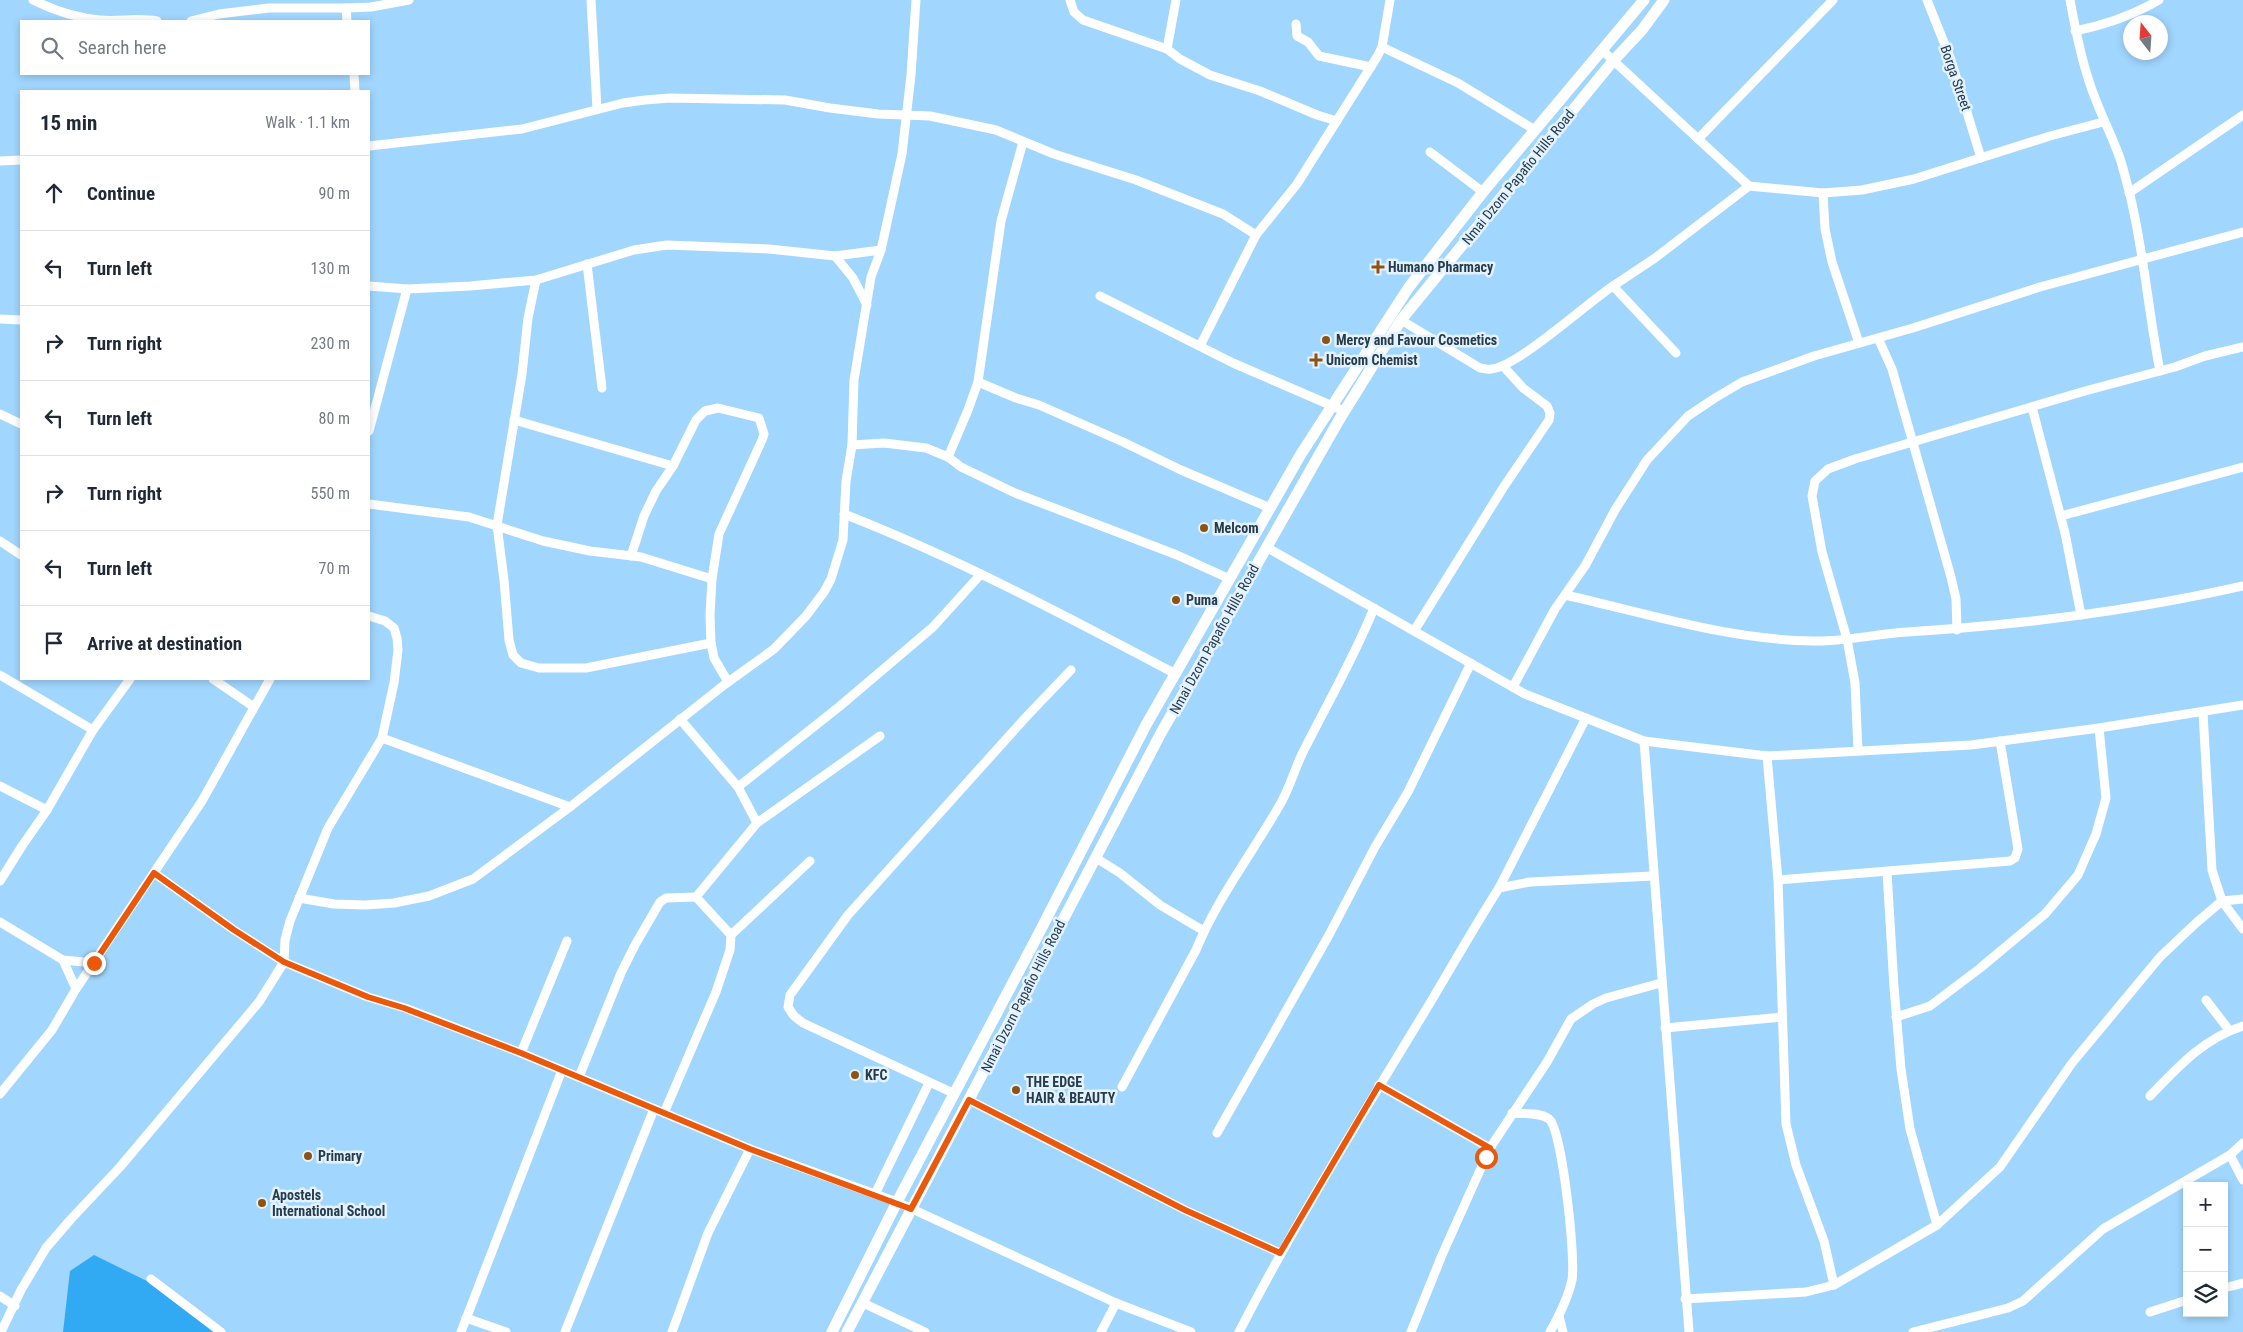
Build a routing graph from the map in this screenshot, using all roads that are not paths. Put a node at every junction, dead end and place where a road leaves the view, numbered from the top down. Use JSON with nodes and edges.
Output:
{"nodes":[{"id":1,"x":33,"y":0,"type":"edge"},
{"id":2,"x":409,"y":0,"type":"edge"},
{"id":3,"x":591,"y":0,"type":"edge"},
{"id":4,"x":916,"y":0,"type":"edge"},
{"id":5,"x":1070,"y":0,"type":"edge"},
{"id":6,"x":1176,"y":0,"type":"edge"},
{"id":7,"x":1390,"y":0,"type":"edge"},
{"id":8,"x":1644,"y":0,"type":"edge"},
{"id":9,"x":1664,"y":0,"type":"edge"},
{"id":10,"x":1833,"y":0,"type":"edge"},
{"id":11,"x":1927,"y":0,"type":"edge"},
{"id":12,"x":2070,"y":0,"type":"edge"},
{"id":13,"x":2159,"y":0,"type":"edge"},
{"id":14,"x":346,"y":8,"type":"junction"},
{"id":15,"x":99,"y":20,"type":"edge"},
{"id":16,"x":99,"y":20,"type":"edge"},
{"id":17,"x":149,"y":20,"type":"edge"},
{"id":18,"x":195,"y":20,"type":"edge"},
{"id":19,"x":347,"y":20,"type":"edge"},
{"id":20,"x":1296,"y":24,"type":"dead end"},
{"id":21,"x":2075,"y":32,"type":"junction"},
{"id":22,"x":1382,"y":48,"type":"junction"},
{"id":23,"x":1167,"y":49,"type":"junction"},
{"id":24,"x":1603,"y":51,"type":"junction"},
{"id":25,"x":1613,"y":61,"type":"junction"},
{"id":26,"x":1371,"y":67,"type":"junction"},
{"id":27,"x":354,"y":75,"type":"edge"},
{"id":28,"x":356,"y":90,"type":"edge"},
{"id":29,"x":597,"y":109,"type":"junction"},
{"id":30,"x":906,"y":115,"type":"junction"},
{"id":31,"x":2243,"y":115,"type":"edge"},
{"id":32,"x":1337,"y":121,"type":"junction"},
{"id":33,"x":2103,"y":122,"type":"junction"},
{"id":34,"x":1534,"y":130,"type":"junction"},
{"id":35,"x":1698,"y":138,"type":"junction"},
{"id":36,"x":1023,"y":142,"type":"junction"},
{"id":37,"x":370,"y":146,"type":"edge"},
{"id":38,"x":1430,"y":152,"type":"dead end"},
{"id":39,"x":1981,"y":158,"type":"junction"},
{"id":40,"x":20,"y":160,"type":"edge"},
{"id":41,"x":0,"y":161,"type":"edge"},
{"id":42,"x":1749,"y":186,"type":"junction"},
{"id":43,"x":1483,"y":192,"type":"junction"},
{"id":44,"x":1823,"y":192,"type":"junction"},
{"id":45,"x":2129,"y":193,"type":"junction"},
{"id":46,"x":2243,"y":232,"type":"edge"},
{"id":47,"x":1256,"y":235,"type":"junction"},
{"id":48,"x":881,"y":250,"type":"junction"},
{"id":49,"x":835,"y":256,"type":"junction"},
{"id":50,"x":2143,"y":260,"type":"junction"},
{"id":51,"x":588,"y":264,"type":"junction"},
{"id":52,"x":536,"y":280,"type":"junction"},
{"id":53,"x":370,"y":286,"type":"edge"},
{"id":54,"x":1613,"y":286,"type":"junction"},
{"id":55,"x":406,"y":289,"type":"junction"},
{"id":56,"x":1100,"y":296,"type":"dead end"},
{"id":57,"x":867,"y":304,"type":"junction"},
{"id":58,"x":0,"y":319,"type":"edge"},
{"id":59,"x":20,"y":320,"type":"edge"},
{"id":60,"x":1401,"y":320,"type":"junction"},
{"id":61,"x":1878,"y":338,"type":"junction"},
{"id":62,"x":1859,"y":343,"type":"junction"},
{"id":63,"x":1200,"y":346,"type":"junction"},
{"id":64,"x":2243,"y":347,"type":"edge"},
{"id":65,"x":1676,"y":353,"type":"dead end"},
{"id":66,"x":1504,"y":366,"type":"junction"},
{"id":67,"x":2160,"y":371,"type":"junction"},
{"id":68,"x":978,"y":382,"type":"junction"},
{"id":69,"x":602,"y":388,"type":"dead end"},
{"id":70,"x":1331,"y":405,"type":"junction"},
{"id":71,"x":2032,"y":407,"type":"junction"},
{"id":72,"x":1344,"y":412,"type":"junction"},
{"id":73,"x":0,"y":414,"type":"edge"},
{"id":74,"x":514,"y":420,"type":"junction"},
{"id":75,"x":20,"y":424,"type":"edge"},
{"id":76,"x":370,"y":427,"type":"edge"},
{"id":77,"x":1914,"y":442,"type":"junction"},
{"id":78,"x":852,"y":445,"type":"junction"},
{"id":79,"x":948,"y":457,"type":"junction"},
{"id":80,"x":673,"y":466,"type":"junction"},
{"id":81,"x":2243,"y":467,"type":"edge"},
{"id":82,"x":370,"y":504,"type":"edge"},
{"id":83,"x":1270,"y":508,"type":"junction"},
{"id":84,"x":844,"y":514,"type":"junction"},
{"id":85,"x":2061,"y":516,"type":"junction"},
{"id":86,"x":497,"y":525,"type":"junction"},
{"id":87,"x":0,"y":541,"type":"edge"},
{"id":88,"x":1266,"y":547,"type":"junction"},
{"id":89,"x":20,"y":554,"type":"edge"},
{"id":90,"x":631,"y":556,"type":"junction"},
{"id":91,"x":981,"y":574,"type":"junction"},
{"id":92,"x":712,"y":579,"type":"junction"},
{"id":93,"x":1230,"y":579,"type":"junction"},
{"id":94,"x":2243,"y":586,"type":"edge"},
{"id":95,"x":1565,"y":595,"type":"junction"},
{"id":96,"x":1374,"y":608,"type":"junction"},
{"id":97,"x":2081,"y":615,"type":"junction"},
{"id":98,"x":370,"y":616,"type":"edge"},
{"id":99,"x":1957,"y":630,"type":"junction"},
{"id":100,"x":1414,"y":631,"type":"junction"},
{"id":101,"x":1847,"y":639,"type":"junction"},
{"id":102,"x":711,"y":643,"type":"junction"},
{"id":103,"x":1471,"y":663,"type":"junction"},
{"id":104,"x":1071,"y":670,"type":"dead end"},
{"id":105,"x":0,"y":674,"type":"edge"},
{"id":106,"x":1176,"y":674,"type":"junction"},
{"id":107,"x":129,"y":680,"type":"edge"},
{"id":108,"x":214,"y":680,"type":"edge"},
{"id":109,"x":269,"y":680,"type":"edge"},
{"id":110,"x":728,"y":682,"type":"junction"},
{"id":111,"x":1513,"y":686,"type":"junction"},
{"id":112,"x":2243,"y":706,"type":"edge"},
{"id":113,"x":254,"y":707,"type":"junction"},
{"id":114,"x":2203,"y":713,"type":"junction"},
{"id":115,"x":1586,"y":718,"type":"junction"},
{"id":116,"x":680,"y":719,"type":"junction"},
{"id":117,"x":2099,"y":728,"type":"junction"},
{"id":118,"x":94,"y":730,"type":"junction"},
{"id":119,"x":880,"y":736,"type":"dead end"},
{"id":120,"x":382,"y":738,"type":"junction"},
{"id":121,"x":1644,"y":741,"type":"junction"},
{"id":122,"x":2000,"y":741,"type":"junction"},
{"id":123,"x":1858,"y":751,"type":"junction"},
{"id":124,"x":1767,"y":756,"type":"junction"},
{"id":125,"x":0,"y":786,"type":"edge"},
{"id":126,"x":738,"y":787,"type":"junction"},
{"id":127,"x":570,"y":807,"type":"junction"},
{"id":128,"x":47,"y":810,"type":"junction"},
{"id":129,"x":757,"y":823,"type":"junction"},
{"id":130,"x":1096,"y":858,"type":"junction"},
{"id":131,"x":810,"y":861,"type":"dead end"},
{"id":132,"x":1887,"y":872,"type":"junction"},
{"id":133,"x":154,"y":873,"type":"junction"},
{"id":134,"x":1654,"y":876,"type":"junction"},
{"id":135,"x":1778,"y":880,"type":"junction"},
{"id":136,"x":0,"y":881,"type":"edge"},
{"id":137,"x":1499,"y":888,"type":"junction"},
{"id":138,"x":696,"y":897,"type":"junction"},
{"id":139,"x":299,"y":898,"type":"junction"},
{"id":140,"x":2243,"y":899,"type":"edge"},
{"id":141,"x":2222,"y":901,"type":"junction"},
{"id":142,"x":0,"y":922,"type":"edge"},
{"id":143,"x":2243,"y":929,"type":"edge"},
{"id":144,"x":1204,"y":930,"type":"junction"},
{"id":145,"x":731,"y":935,"type":"junction"},
{"id":146,"x":567,"y":941,"type":"dead end"},
{"id":147,"x":64,"y":960,"type":"junction"},
{"id":148,"x":284,"y":962,"type":"junction"},
{"id":149,"x":94,"y":963,"type":"junction"},
{"id":150,"x":1662,"y":983,"type":"junction"},
{"id":151,"x":76,"y":990,"type":"junction"},
{"id":152,"x":2206,"y":1000,"type":"dead end"},
{"id":153,"x":1782,"y":1016,"type":"junction"},
{"id":154,"x":1896,"y":1017,"type":"junction"},
{"id":155,"x":2243,"y":1026,"type":"edge"},
{"id":156,"x":1665,"y":1028,"type":"junction"},
{"id":157,"x":2229,"y":1030,"type":"junction"},
{"id":158,"x":521,"y":1053,"type":"junction"},
{"id":159,"x":562,"y":1070,"type":"junction"},
{"id":160,"x":579,"y":1077,"type":"junction"},
{"id":161,"x":929,"y":1083,"type":"junction"},
{"id":162,"x":1379,"y":1085,"type":"junction"},
{"id":163,"x":1122,"y":1087,"type":"dead end"},
{"id":164,"x":953,"y":1093,"type":"junction"},
{"id":165,"x":0,"y":1094,"type":"edge"},
{"id":166,"x":2150,"y":1096,"type":"dead end"},
{"id":167,"x":969,"y":1100,"type":"junction"},
{"id":168,"x":654,"y":1109,"type":"junction"},
{"id":169,"x":664,"y":1113,"type":"junction"},
{"id":170,"x":1512,"y":1113,"type":"junction"},
{"id":171,"x":1217,"y":1133,"type":"dead end"},
{"id":172,"x":2243,"y":1143,"type":"edge"},
{"id":173,"x":1490,"y":1148,"type":"junction"},
{"id":174,"x":750,"y":1149,"type":"junction"},
{"id":175,"x":2230,"y":1155,"type":"junction"},
{"id":176,"x":2243,"y":1180,"type":"edge"},
{"id":177,"x":875,"y":1194,"type":"junction"},
{"id":178,"x":896,"y":1202,"type":"junction"},
{"id":179,"x":911,"y":1209,"type":"junction"},
{"id":180,"x":1937,"y":1225,"type":"junction"},
{"id":181,"x":1280,"y":1253,"type":"junction"},
{"id":182,"x":151,"y":1279,"type":"dead end"},
{"id":183,"x":2243,"y":1282,"type":"edge"},
{"id":184,"x":1834,"y":1285,"type":"junction"},
{"id":185,"x":2228,"y":1287,"type":"edge"},
{"id":186,"x":0,"y":1296,"type":"edge"},
{"id":187,"x":1685,"y":1299,"type":"junction"},
{"id":188,"x":2183,"y":1301,"type":"edge"},
{"id":189,"x":863,"y":1303,"type":"junction"},
{"id":190,"x":1116,"y":1303,"type":"junction"},
{"id":191,"x":15,"y":1306,"type":"junction"},
{"id":192,"x":2150,"y":1312,"type":"dead end"},
{"id":193,"x":1559,"y":1316,"type":"junction"},
{"id":194,"x":466,"y":1318,"type":"junction"},
{"id":195,"x":1,"y":1332,"type":"edge"},
{"id":196,"x":221,"y":1332,"type":"edge"},
{"id":197,"x":461,"y":1332,"type":"edge"},
{"id":198,"x":506,"y":1332,"type":"edge"},
{"id":199,"x":565,"y":1332,"type":"edge"},
{"id":200,"x":672,"y":1332,"type":"edge"},
{"id":201,"x":832,"y":1332,"type":"edge"},
{"id":202,"x":847,"y":1332,"type":"edge"},
{"id":203,"x":925,"y":1332,"type":"edge"},
{"id":204,"x":1100,"y":1332,"type":"edge"},
{"id":205,"x":1191,"y":1332,"type":"edge"},
{"id":206,"x":1239,"y":1332,"type":"edge"},
{"id":207,"x":1411,"y":1332,"type":"edge"},
{"id":208,"x":1550,"y":1332,"type":"edge"},
{"id":209,"x":1563,"y":1332,"type":"edge"},
{"id":210,"x":1688,"y":1332,"type":"edge"},
{"id":211,"x":1912,"y":1332,"type":"edge"}],
"edges":[{"from":1,"to":15,"type":"street"},
{"from":2,"to":14,"type":"street"},
{"from":3,"to":29,"type":"street"},
{"from":4,"to":30,"type":"street"},
{"from":5,"to":23,"type":"street"},
{"from":6,"to":23,"type":"street"},
{"from":7,"to":22,"type":"street"},
{"from":8,"to":24,"type":"street","name":"Nmai Dzorn Papafio Hills Road"},
{"from":9,"to":25,"type":"street","name":"Nmai Dzorn Papafio Hills Road"},
{"from":10,"to":35,"type":"street"},
{"from":11,"to":39,"type":"street","name":"Borga Street"},
{"from":12,"to":21,"type":"street"},
{"from":13,"to":21,"type":"street"},
{"from":14,"to":18,"type":"street"},
{"from":14,"to":19,"type":"street"},
{"from":16,"to":17,"type":"street"},
{"from":20,"to":26,"type":"street"},
{"from":21,"to":33,"type":"street"},
{"from":22,"to":26,"type":"street"},
{"from":22,"to":34,"type":"street"},
{"from":23,"to":32,"type":"street"},
{"from":24,"to":25,"type":"street"},
{"from":24,"to":34,"type":"street","name":"Nmai Dzorn Papafio Hills Road"},
{"from":25,"to":35,"type":"street"},
{"from":25,"to":60,"type":"street","name":"Nmai Dzorn Papafio Hills Road"},
{"from":26,"to":32,"type":"street"},
{"from":27,"to":28,"type":"street"},
{"from":29,"to":30,"type":"street"},
{"from":29,"to":37,"type":"street"},
{"from":30,"to":36,"type":"street"},
{"from":30,"to":48,"type":"street"},
{"from":31,"to":45,"type":"street"},
{"from":32,"to":47,"type":"street"},
{"from":33,"to":39,"type":"street"},
{"from":33,"to":45,"type":"street"},
{"from":34,"to":43,"type":"street","name":"Nmai Dzorn Papafio Hills Road"},
{"from":35,"to":42,"type":"street"},
{"from":36,"to":47,"type":"street"},
{"from":36,"to":68,"type":"street"},
{"from":38,"to":43,"type":"street"},
{"from":39,"to":44,"type":"street"},
{"from":40,"to":41,"type":"street"},
{"from":42,"to":44,"type":"street"},
{"from":42,"to":54,"type":"street"},
{"from":43,"to":70,"type":"street","name":"Nmai Dzorn Papafio Hills Road"},
{"from":44,"to":62,"type":"street"},
{"from":45,"to":50,"type":"street"},
{"from":46,"to":50,"type":"street"},
{"from":47,"to":63,"type":"street"},
{"from":48,"to":49,"type":"street"},
{"from":48,"to":57,"type":"street"},
{"from":49,"to":51,"type":"street"},
{"from":49,"to":57,"type":"street"},
{"from":50,"to":61,"type":"street"},
{"from":50,"to":67,"type":"street"},
{"from":51,"to":52,"type":"street"},
{"from":51,"to":69,"type":"street"},
{"from":52,"to":55,"type":"street"},
{"from":52,"to":74,"type":"street"},
{"from":53,"to":55,"type":"street"},
{"from":54,"to":65,"type":"street"},
{"from":54,"to":66,"type":"street"},
{"from":55,"to":76,"type":"street"},
{"from":56,"to":63,"type":"street"},
{"from":57,"to":78,"type":"street"},
{"from":58,"to":59,"type":"street"},
{"from":60,"to":66,"type":"street"},
{"from":60,"to":72,"type":"street","name":"Nmai Dzorn Papafio Hills Road"},
{"from":61,"to":62,"type":"street"},
{"from":61,"to":77,"type":"street"},
{"from":62,"to":95,"type":"street"},
{"from":63,"to":70,"type":"street"},
{"from":64,"to":67,"type":"street"},
{"from":66,"to":100,"type":"street"},
{"from":67,"to":71,"type":"street"},
{"from":68,"to":79,"type":"street"},
{"from":68,"to":83,"type":"street"},
{"from":70,"to":72,"type":"street"},
{"from":70,"to":83,"type":"street","name":"Nmai Dzorn Papafio Hills Road"},
{"from":71,"to":77,"type":"street"},
{"from":71,"to":85,"type":"street"},
{"from":72,"to":88,"type":"street","name":"Nmai Dzorn Papafio Hills Road"},
{"from":73,"to":75,"type":"street"},
{"from":74,"to":80,"type":"street"},
{"from":74,"to":86,"type":"street"},
{"from":77,"to":99,"type":"street"},
{"from":77,"to":101,"type":"street"},
{"from":78,"to":79,"type":"street"},
{"from":78,"to":84,"type":"street"},
{"from":79,"to":93,"type":"street"},
{"from":80,"to":90,"type":"street"},
{"from":80,"to":92,"type":"street"},
{"from":81,"to":85,"type":"street"},
{"from":82,"to":86,"type":"street"},
{"from":83,"to":93,"type":"street","name":"Nmai Dzorn Papafio Hills Road"},
{"from":84,"to":91,"type":"street"},
{"from":84,"to":110,"type":"street"},
{"from":85,"to":97,"type":"street"},
{"from":86,"to":90,"type":"street"},
{"from":86,"to":102,"type":"street"},
{"from":87,"to":89,"type":"street"},
{"from":88,"to":96,"type":"street"},
{"from":88,"to":130,"type":"street","name":"Nmai Dzorn Papafio Hills Road"},
{"from":90,"to":92,"type":"street"},
{"from":91,"to":106,"type":"street"},
{"from":91,"to":126,"type":"street"},
{"from":92,"to":102,"type":"street"},
{"from":93,"to":106,"type":"street","name":"Nmai Dzorn Papafio Hills Road"},
{"from":94,"to":97,"type":"street"},
{"from":95,"to":101,"type":"street"},
{"from":95,"to":111,"type":"street"},
{"from":96,"to":100,"type":"street"},
{"from":96,"to":144,"type":"street"},
{"from":97,"to":99,"type":"street"},
{"from":98,"to":120,"type":"street"},
{"from":99,"to":101,"type":"street"},
{"from":100,"to":103,"type":"street"},
{"from":101,"to":123,"type":"street"},
{"from":102,"to":110,"type":"street"},
{"from":103,"to":111,"type":"street"},
{"from":103,"to":171,"type":"street"},
{"from":104,"to":161,"type":"street"},
{"from":105,"to":118,"type":"street"},
{"from":106,"to":164,"type":"street","name":"Nmai Dzorn Papafio Hills Road"},
{"from":107,"to":118,"type":"street"},
{"from":108,"to":113,"type":"street"},
{"from":109,"to":113,"type":"street"},
{"from":110,"to":116,"type":"street"},
{"from":111,"to":115,"type":"street"},
{"from":112,"to":114,"type":"street"},
{"from":113,"to":133,"type":"street"},
{"from":114,"to":117,"type":"street"},
{"from":114,"to":141,"type":"street"},
{"from":115,"to":121,"type":"street"},
{"from":115,"to":137,"type":"street"},
{"from":116,"to":126,"type":"street"},
{"from":116,"to":127,"type":"street"},
{"from":117,"to":122,"type":"street"},
{"from":117,"to":154,"type":"street"},
{"from":118,"to":128,"type":"street"},
{"from":119,"to":129,"type":"street"},
{"from":120,"to":127,"type":"street"},
{"from":120,"to":139,"type":"street"},
{"from":121,"to":124,"type":"street"},
{"from":121,"to":134,"type":"street"},
{"from":122,"to":123,"type":"street"},
{"from":122,"to":132,"type":"street"},
{"from":123,"to":124,"type":"street"},
{"from":124,"to":135,"type":"street"},
{"from":125,"to":128,"type":"street"},
{"from":126,"to":129,"type":"street"},
{"from":127,"to":139,"type":"street"},
{"from":128,"to":136,"type":"street"},
{"from":129,"to":138,"type":"street"},
{"from":130,"to":144,"type":"street"},
{"from":130,"to":167,"type":"street","name":"Nmai Dzorn Papafio Hills Road"},
{"from":131,"to":145,"type":"street"},
{"from":132,"to":135,"type":"street"},
{"from":132,"to":154,"type":"street"},
{"from":133,"to":148,"type":"street"},
{"from":133,"to":149,"type":"street"},
{"from":134,"to":137,"type":"street"},
{"from":134,"to":150,"type":"street"},
{"from":135,"to":153,"type":"street"},
{"from":137,"to":162,"type":"street"},
{"from":138,"to":145,"type":"street"},
{"from":138,"to":160,"type":"street"},
{"from":139,"to":148,"type":"street"},
{"from":140,"to":141,"type":"street"},
{"from":141,"to":143,"type":"street"},
{"from":141,"to":180,"type":"street"},
{"from":142,"to":147,"type":"street"},
{"from":144,"to":163,"type":"street"},
{"from":145,"to":169,"type":"street"},
{"from":146,"to":158,"type":"street"},
{"from":147,"to":149,"type":"street"},
{"from":147,"to":151,"type":"street"},
{"from":148,"to":158,"type":"street"},
{"from":148,"to":191,"type":"street"},
{"from":149,"to":151,"type":"street"},
{"from":150,"to":156,"type":"street"},
{"from":150,"to":170,"type":"street"},
{"from":151,"to":165,"type":"street"},
{"from":152,"to":157,"type":"street"},
{"from":153,"to":156,"type":"street"},
{"from":153,"to":184,"type":"street"},
{"from":154,"to":180,"type":"street"},
{"from":155,"to":157,"type":"street"},
{"from":156,"to":187,"type":"street"},
{"from":157,"to":166,"type":"street"},
{"from":158,"to":159,"type":"street"},
{"from":159,"to":160,"type":"street"},
{"from":159,"to":194,"type":"street"},
{"from":160,"to":168,"type":"street"},
{"from":161,"to":164,"type":"street"},
{"from":161,"to":177,"type":"street"},
{"from":162,"to":173,"type":"street"},
{"from":162,"to":181,"type":"street"},
{"from":164,"to":178,"type":"street","name":"Nmai Dzorn Papafio Hills Road"},
{"from":167,"to":179,"type":"street","name":"Nmai Dzorn Papafio Hills Road"},
{"from":167,"to":181,"type":"street"},
{"from":168,"to":169,"type":"street"},
{"from":168,"to":199,"type":"street"},
{"from":169,"to":174,"type":"street"},
{"from":170,"to":173,"type":"street"},
{"from":170,"to":193,"type":"street"},
{"from":172,"to":175,"type":"street"},
{"from":173,"to":207,"type":"street"},
{"from":174,"to":177,"type":"street"},
{"from":174,"to":200,"type":"street"},
{"from":175,"to":176,"type":"street"},
{"from":175,"to":211,"type":"street"},
{"from":177,"to":178,"type":"street"},
{"from":178,"to":179,"type":"street"},
{"from":178,"to":201,"type":"street","name":"Nmai Dzorn Papafio Hills Road"},
{"from":179,"to":189,"type":"street","name":"Nmai Dzorn Papafio Hills Road"},
{"from":179,"to":190,"type":"street"},
{"from":180,"to":184,"type":"street"},
{"from":181,"to":206,"type":"street"},
{"from":182,"to":196,"type":"street"},
{"from":183,"to":185,"type":"street"},
{"from":184,"to":187,"type":"street"},
{"from":186,"to":191,"type":"street"},
{"from":187,"to":210,"type":"street"},
{"from":188,"to":192,"type":"street"},
{"from":189,"to":202,"type":"street","name":"Nmai Dzorn Papafio Hills Road"},
{"from":189,"to":203,"type":"street"},
{"from":190,"to":204,"type":"street"},
{"from":190,"to":205,"type":"street"},
{"from":191,"to":195,"type":"street"},
{"from":193,"to":208,"type":"street"},
{"from":193,"to":209,"type":"street"},
{"from":194,"to":197,"type":"street"},
{"from":194,"to":198,"type":"street"}]}
